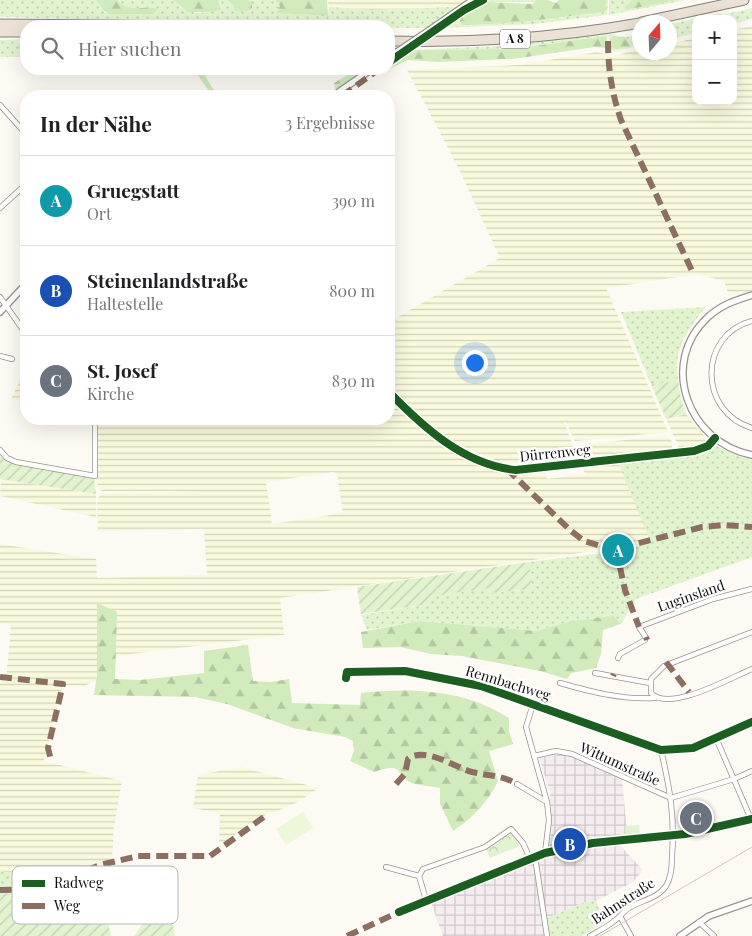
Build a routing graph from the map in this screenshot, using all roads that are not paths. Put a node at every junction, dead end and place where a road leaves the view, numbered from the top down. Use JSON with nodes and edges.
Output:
{"nodes":[{"id":1,"x":473,"y":0,"type":"edge"},
{"id":2,"x":744,"y":0,"type":"edge"},
{"id":3,"x":752,"y":2,"type":"edge"},
{"id":4,"x":677,"y":15,"type":"edge"},
{"id":5,"x":677,"y":19,"type":"edge"},
{"id":6,"x":0,"y":24,"type":"edge"},
{"id":7,"x":20,"y":24,"type":"edge"},
{"id":8,"x":632,"y":24,"type":"edge"},
{"id":9,"x":632,"y":29,"type":"edge"},
{"id":10,"x":0,"y":32,"type":"edge"},
{"id":11,"x":20,"y":32,"type":"edge"},
{"id":12,"x":395,"y":41,"type":"edge"},
{"id":13,"x":395,"y":46,"type":"edge"},
{"id":14,"x":395,"y":54,"type":"edge"},
{"id":15,"x":363,"y":75,"type":"edge"},
{"id":16,"x":342,"y":90,"type":"edge"},
{"id":17,"x":0,"y":105,"type":"edge"},
{"id":18,"x":20,"y":127,"type":"edge"},
{"id":19,"x":20,"y":190,"type":"edge"},
{"id":20,"x":0,"y":208,"type":"edge"},
{"id":21,"x":20,"y":291,"type":"edge"},
{"id":22,"x":752,"y":295,"type":"edge"},
{"id":23,"x":0,"y":297,"type":"edge"},
{"id":24,"x":7,"y":305,"type":"junction"},
{"id":25,"x":0,"y":312,"type":"edge"},
{"id":26,"x":752,"y":320,"type":"edge"},
{"id":27,"x":20,"y":325,"type":"edge"},
{"id":28,"x":0,"y":356,"type":"edge"},
{"id":29,"x":12,"y":359,"type":"dead end"},
{"id":30,"x":395,"y":398,"type":"edge"},
{"id":31,"x":96,"y":425,"type":"edge"},
{"id":32,"x":752,"y":428,"type":"edge"},
{"id":33,"x":715,"y":438,"type":"junction"},
{"id":34,"x":0,"y":450,"type":"edge"},
{"id":35,"x":752,"y":454,"type":"edge"},
{"id":36,"x":752,"y":589,"type":"edge"},
{"id":37,"x":752,"y":632,"type":"edge"},
{"id":38,"x":618,"y":658,"type":"dead end"},
{"id":39,"x":752,"y":669,"type":"edge"},
{"id":40,"x":596,"y":673,"type":"dead end"},
{"id":41,"x":346,"y":678,"type":"dead end"},
{"id":42,"x":560,"y":683,"type":"dead end"},
{"id":43,"x":650,"y":683,"type":"junction"},
{"id":44,"x":655,"y":698,"type":"junction"},
{"id":45,"x":533,"y":704,"type":"junction"},
{"id":46,"x":752,"y":722,"type":"edge"},
{"id":47,"x":716,"y":738,"type":"junction"},
{"id":48,"x":661,"y":750,"type":"junction"},
{"id":49,"x":534,"y":756,"type":"junction"},
{"id":50,"x":752,"y":771,"type":"edge"},
{"id":51,"x":734,"y":779,"type":"junction"},
{"id":52,"x":517,"y":784,"type":"dead end"},
{"id":53,"x":672,"y":798,"type":"junction"},
{"id":54,"x":548,"y":802,"type":"junction"},
{"id":55,"x":752,"y":819,"type":"edge"},
{"id":56,"x":673,"y":836,"type":"junction"},
{"id":57,"x":546,"y":853,"type":"junction"},
{"id":58,"x":532,"y":858,"type":"junction"},
{"id":59,"x":386,"y":868,"type":"dead end"},
{"id":60,"x":419,"y":876,"type":"junction"},
{"id":61,"x":426,"y":900,"type":"junction"},
{"id":62,"x":752,"y":901,"type":"edge"},
{"id":63,"x":399,"y":912,"type":"dead end"},
{"id":64,"x":621,"y":918,"type":"junction"},
{"id":65,"x":699,"y":922,"type":"junction"},
{"id":66,"x":547,"y":936,"type":"edge"},
{"id":67,"x":590,"y":936,"type":"edge"},
{"id":68,"x":631,"y":936,"type":"edge"},
{"id":69,"x":680,"y":936,"type":"edge"},
{"id":70,"x":714,"y":936,"type":"edge"}],
"edges":[{"from":1,"to":14,"type":"street","bridge":true},
{"from":2,"to":4,"type":"highway","number":"A 8"},
{"from":3,"to":5,"type":"highway"},
{"from":6,"to":7,"type":"highway"},
{"from":8,"to":12,"type":"highway","number":"A 8"},
{"from":9,"to":13,"type":"highway","number":"A 8"},
{"from":10,"to":11,"type":"highway"},
{"from":15,"to":16,"type":"street"},
{"from":17,"to":18,"type":"street"},
{"from":19,"to":20,"type":"street"},
{"from":21,"to":24,"type":"street"},
{"from":22,"to":33,"type":"street"},
{"from":23,"to":24,"type":"street"},
{"from":24,"to":25,"type":"street"},
{"from":24,"to":27,"type":"street"},
{"from":26,"to":32,"type":"street"},
{"from":28,"to":29,"type":"street"},
{"from":30,"to":33,"type":"street","name":"Dürrenweg"},
{"from":31,"to":34,"type":"street"},
{"from":33,"to":35,"type":"street"},
{"from":36,"to":38,"type":"street","name":"Luginsland"},
{"from":37,"to":43,"type":"street"},
{"from":39,"to":44,"type":"street"},
{"from":40,"to":43,"type":"street"},
{"from":41,"to":45,"type":"street","name":"Rennbachweg"},
{"from":42,"to":44,"type":"street"},
{"from":43,"to":44,"type":"street"},
{"from":45,"to":48,"type":"street","name":"Rennbachweg"},
{"from":45,"to":49,"type":"street"},
{"from":46,"to":47,"type":"street"},
{"from":47,"to":48,"type":"street"},
{"from":47,"to":51,"type":"street"},
{"from":48,"to":53,"type":"street"},
{"from":49,"to":53,"type":"street","name":"Wittumstraße"},
{"from":49,"to":54,"type":"street"},
{"from":50,"to":51,"type":"street","name":"Wittumstraße"},
{"from":51,"to":53,"type":"street","name":"Wittumstraße"},
{"from":51,"to":55,"type":"street"},
{"from":52,"to":54,"type":"street"},
{"from":53,"to":56,"type":"street"},
{"from":54,"to":57,"type":"street"},
{"from":55,"to":56,"type":"street"},
{"from":56,"to":57,"type":"street"},
{"from":56,"to":64,"type":"street","name":"Bahnstraße"},
{"from":57,"to":58,"type":"street"},
{"from":58,"to":60,"type":"street"},
{"from":58,"to":61,"type":"street"},
{"from":58,"to":66,"type":"street"},
{"from":59,"to":60,"type":"street"},
{"from":60,"to":61,"type":"street"},
{"from":61,"to":63,"type":"street"},
{"from":62,"to":65,"type":"street"},
{"from":64,"to":67,"type":"street","name":"Bahnstraße"},
{"from":64,"to":68,"type":"street"},
{"from":65,"to":69,"type":"street"},
{"from":65,"to":70,"type":"street"}]}
